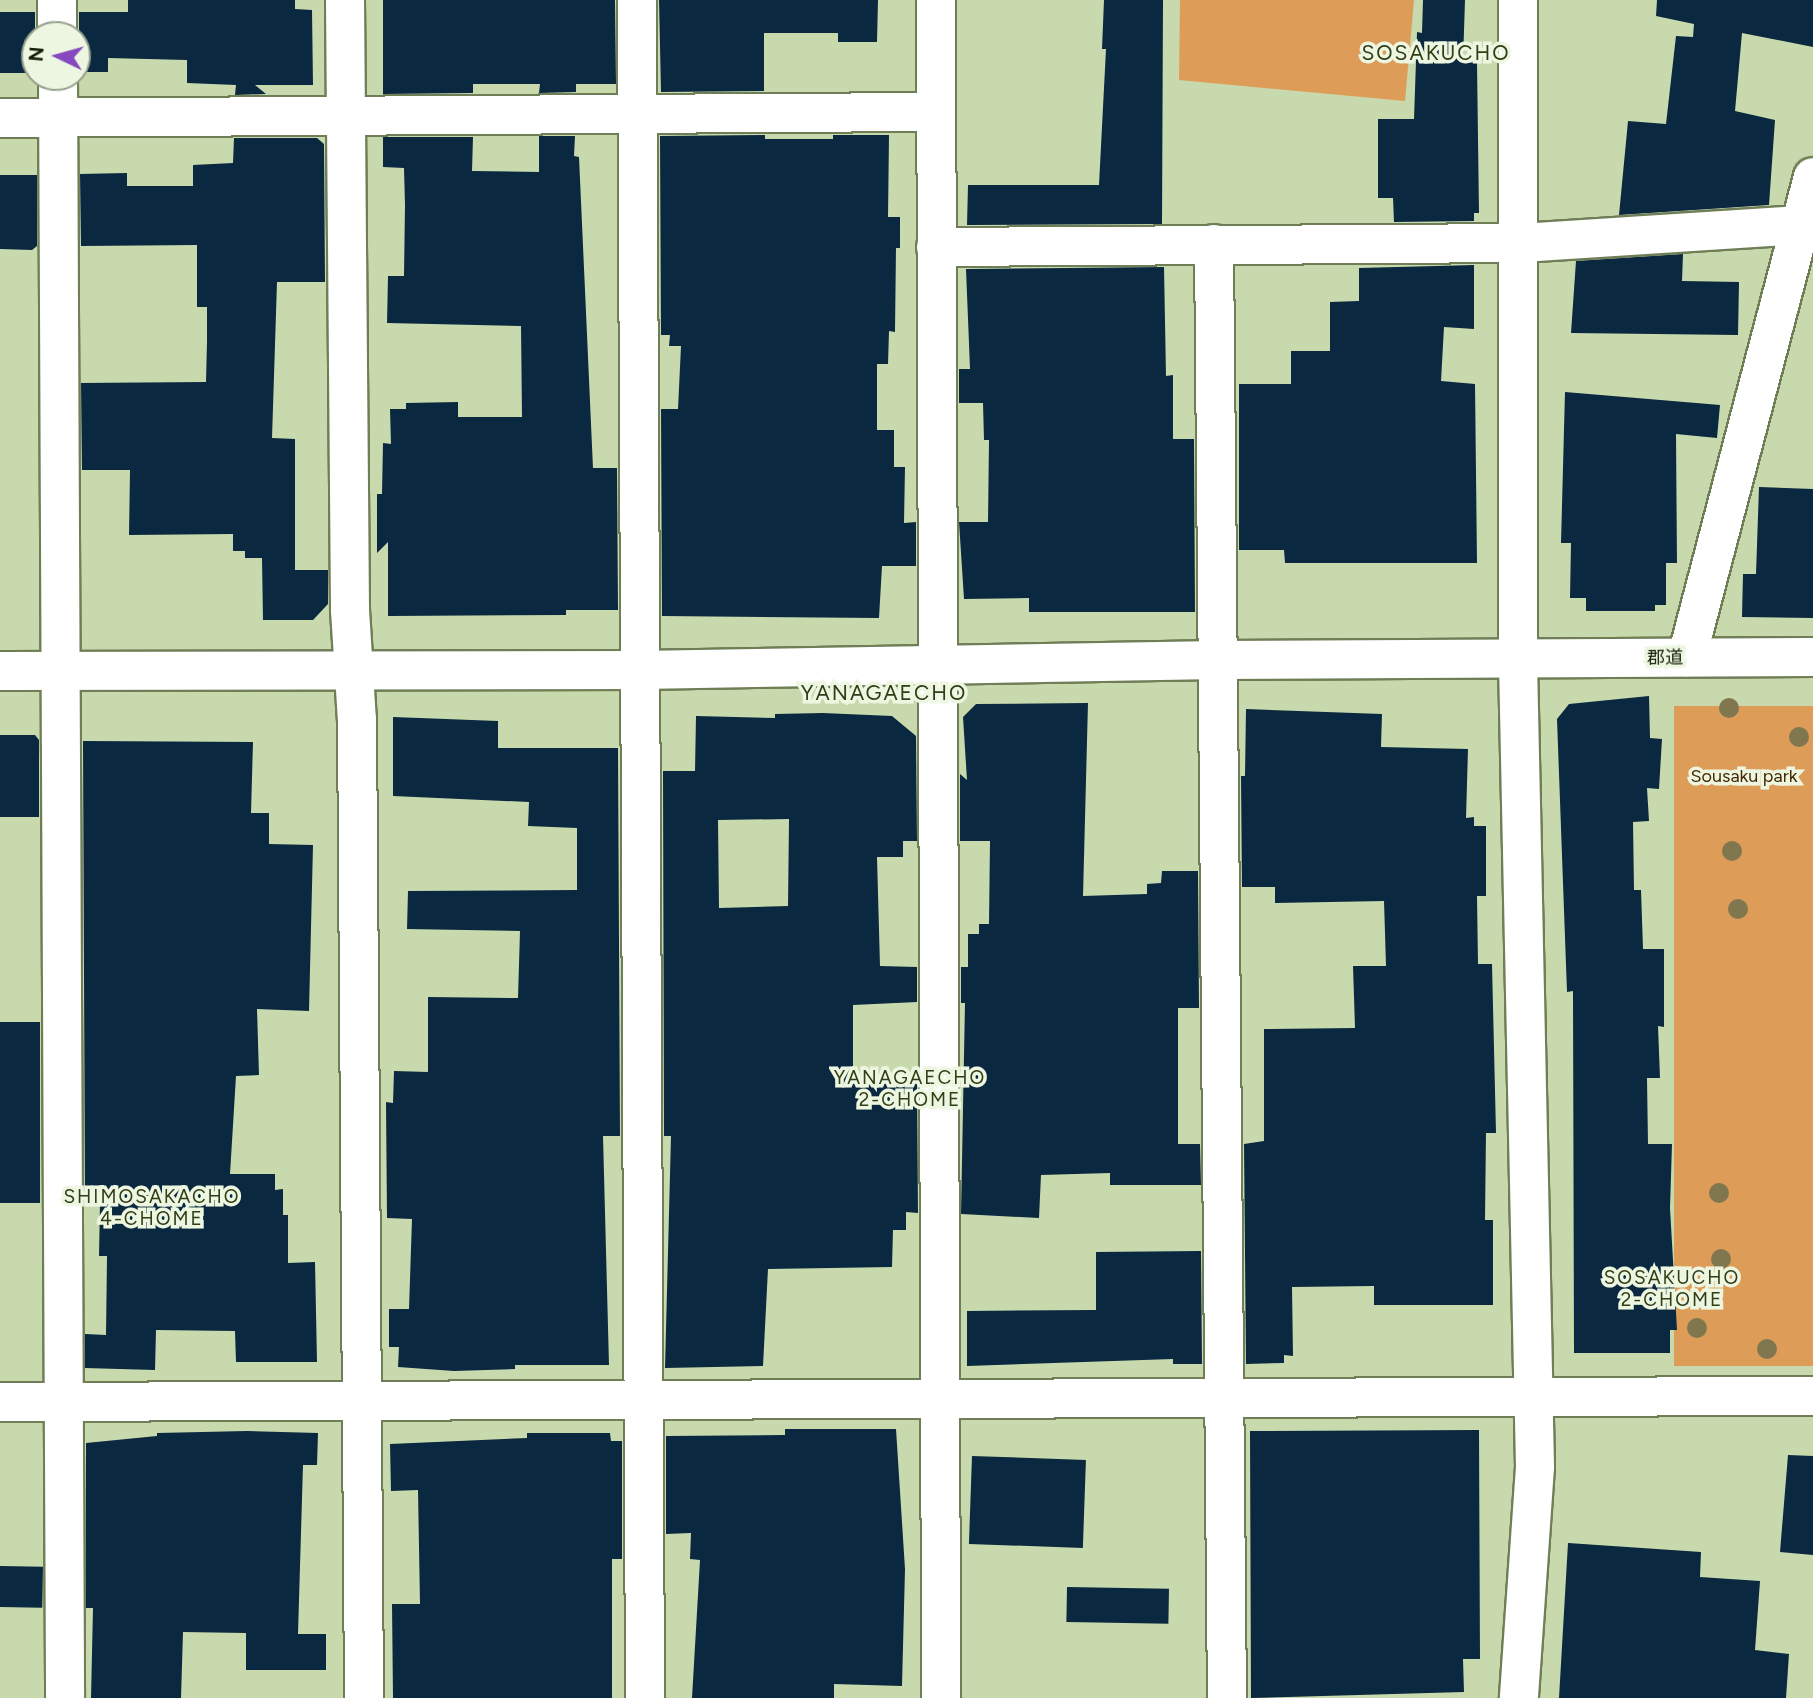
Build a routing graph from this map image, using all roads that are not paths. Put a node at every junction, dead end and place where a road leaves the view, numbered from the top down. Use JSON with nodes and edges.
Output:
{"nodes":[{"id":1,"x":57,"y":0,"type":"edge"},
{"id":2,"x":345,"y":0,"type":"edge"},
{"id":3,"x":637,"y":0,"type":"edge"},
{"id":4,"x":936,"y":0,"type":"edge"},
{"id":5,"x":1518,"y":0,"type":"edge"},
{"id":6,"x":57,"y":21,"type":"edge"},
{"id":7,"x":58,"y":91,"type":"edge"},
{"id":8,"x":637,"y":111,"type":"junction"},
{"id":9,"x":936,"y":112,"type":"junction"},
{"id":10,"x":345,"y":114,"type":"junction"},
{"id":11,"x":0,"y":118,"type":"edge"},
{"id":12,"x":58,"y":118,"type":"junction"},
{"id":13,"x":1813,"y":177,"type":"edge"},
{"id":14,"x":1806,"y":220,"type":"edge"},
{"id":15,"x":1521,"y":243,"type":"junction"},
{"id":16,"x":1214,"y":244,"type":"junction"},
{"id":17,"x":936,"y":247,"type":"junction"},
{"id":18,"x":1687,"y":657,"type":"junction"},
{"id":19,"x":1813,"y":657,"type":"edge"},
{"id":20,"x":1218,"y":660,"type":"junction"},
{"id":21,"x":1518,"y":662,"type":"junction"},
{"id":22,"x":353,"y":667,"type":"junction"},
{"id":23,"x":938,"y":667,"type":"junction"},
{"id":24,"x":61,"y":670,"type":"junction"},
{"id":25,"x":640,"y":670,"type":"junction"},
{"id":26,"x":0,"y":671,"type":"edge"},
{"id":27,"x":1223,"y":1395,"type":"junction"},
{"id":28,"x":1532,"y":1395,"type":"junction"},
{"id":29,"x":1813,"y":1396,"type":"edge"},
{"id":30,"x":643,"y":1399,"type":"junction"},
{"id":31,"x":940,"y":1399,"type":"junction"},
{"id":32,"x":0,"y":1402,"type":"edge"},
{"id":33,"x":64,"y":1402,"type":"junction"},
{"id":34,"x":363,"y":1402,"type":"junction"},
{"id":35,"x":65,"y":1698,"type":"edge"},
{"id":36,"x":364,"y":1698,"type":"edge"},
{"id":37,"x":645,"y":1698,"type":"edge"},
{"id":38,"x":941,"y":1698,"type":"edge"},
{"id":39,"x":1227,"y":1698,"type":"edge"},
{"id":40,"x":1519,"y":1698,"type":"edge"}],
"edges":[{"from":1,"to":6,"type":"street"},
{"from":2,"to":10,"type":"street"},
{"from":3,"to":8,"type":"street"},
{"from":4,"to":9,"type":"street"},
{"from":5,"to":15,"type":"street"},
{"from":7,"to":12,"type":"street"},
{"from":8,"to":9,"type":"street"},
{"from":8,"to":10,"type":"street"},
{"from":8,"to":25,"type":"street"},
{"from":9,"to":17,"type":"street"},
{"from":10,"to":12,"type":"street"},
{"from":10,"to":22,"type":"street"},
{"from":11,"to":12,"type":"street"},
{"from":12,"to":24,"type":"street"},
{"from":13,"to":14,"type":"street"},
{"from":14,"to":15,"type":"street"},
{"from":14,"to":18,"type":"street"},
{"from":15,"to":16,"type":"street"},
{"from":15,"to":21,"type":"street"},
{"from":16,"to":17,"type":"street"},
{"from":16,"to":20,"type":"street"},
{"from":17,"to":23,"type":"street"},
{"from":18,"to":19,"type":"street","name":"郡道"},
{"from":18,"to":21,"type":"street","name":"郡道"},
{"from":20,"to":21,"type":"street","name":"郡道"},
{"from":20,"to":23,"type":"street","name":"郡道"},
{"from":20,"to":27,"type":"street"},
{"from":21,"to":28,"type":"street"},
{"from":22,"to":24,"type":"street","name":"郡道"},
{"from":22,"to":25,"type":"street","name":"郡道"},
{"from":22,"to":34,"type":"street"},
{"from":23,"to":25,"type":"street","name":"郡道"},
{"from":23,"to":31,"type":"street"},
{"from":24,"to":26,"type":"street","name":"郡道"},
{"from":24,"to":33,"type":"street"},
{"from":25,"to":30,"type":"street"},
{"from":27,"to":28,"type":"street"},
{"from":27,"to":31,"type":"street"},
{"from":27,"to":39,"type":"street"},
{"from":28,"to":29,"type":"street"},
{"from":28,"to":40,"type":"street"},
{"from":30,"to":31,"type":"street"},
{"from":30,"to":34,"type":"street"},
{"from":30,"to":37,"type":"street"},
{"from":31,"to":38,"type":"street"},
{"from":32,"to":33,"type":"street"},
{"from":33,"to":34,"type":"street"},
{"from":33,"to":35,"type":"street"},
{"from":34,"to":36,"type":"street"}]}
